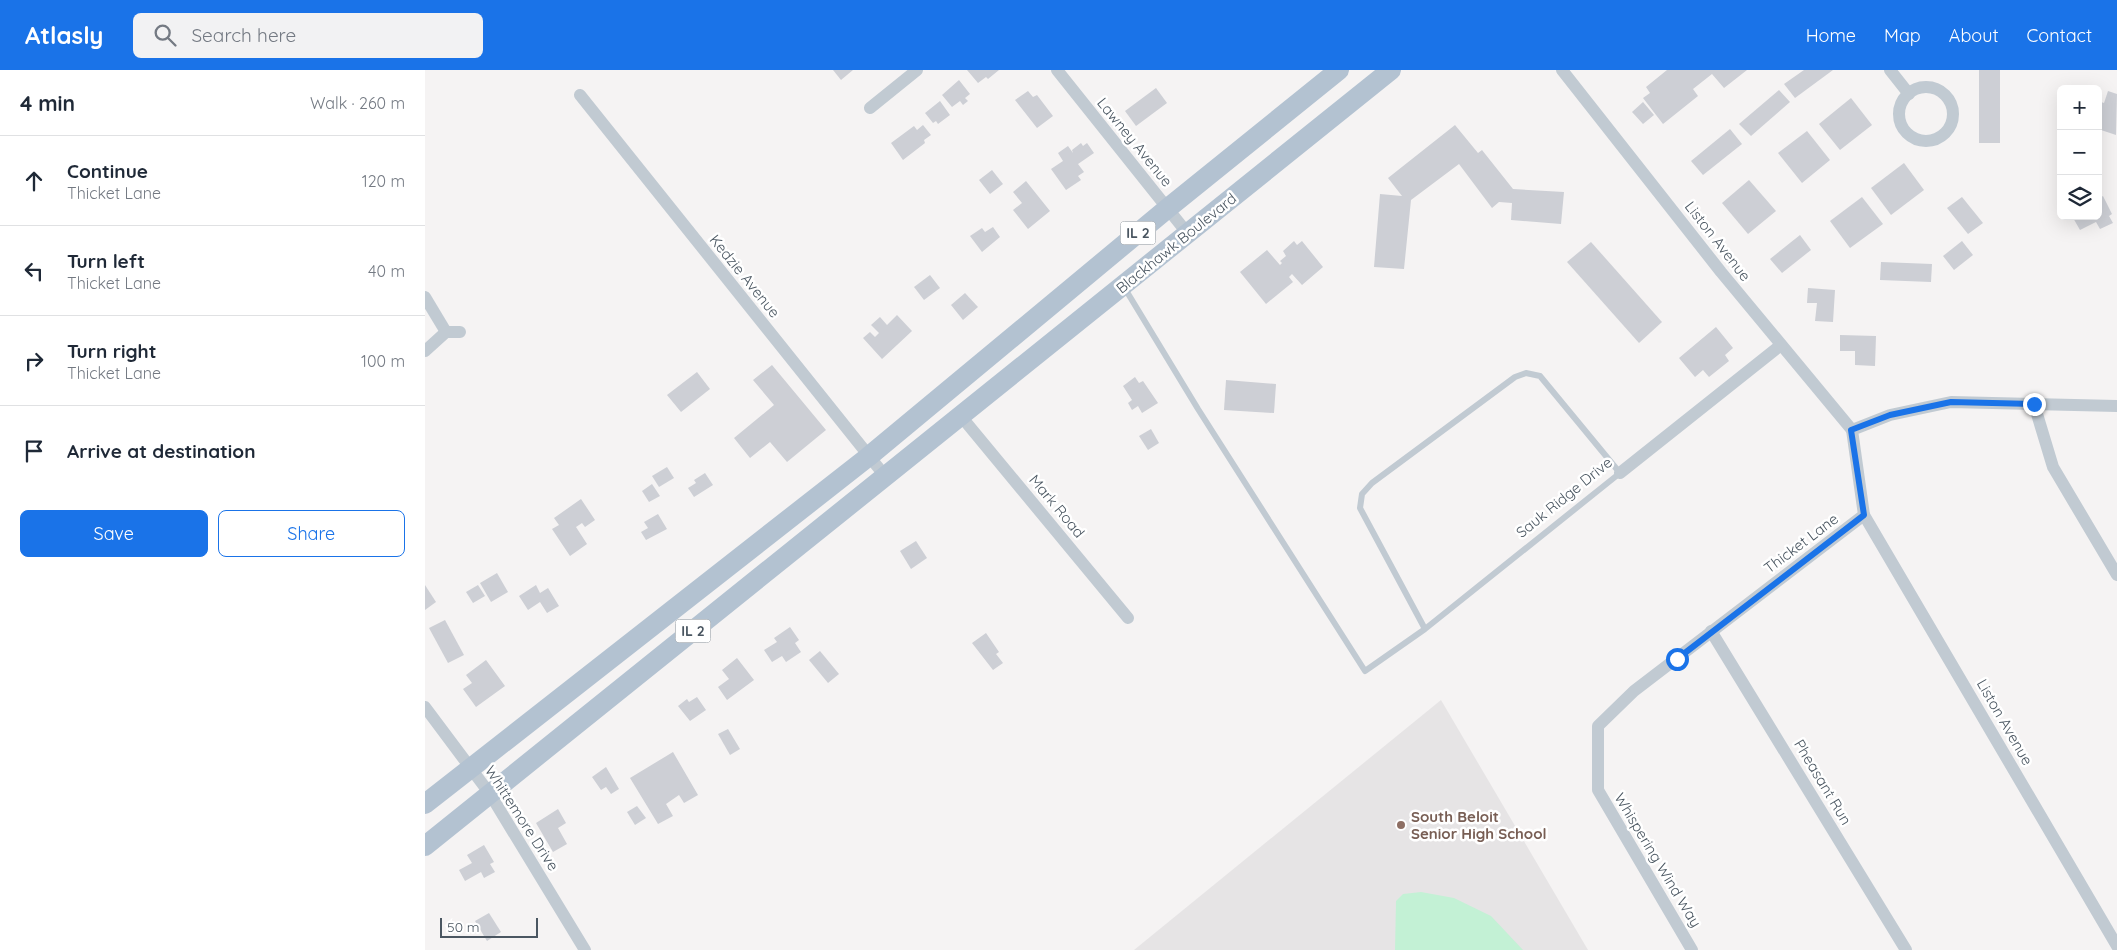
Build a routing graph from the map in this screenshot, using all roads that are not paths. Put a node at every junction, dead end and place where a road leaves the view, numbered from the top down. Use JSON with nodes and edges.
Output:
{"nodes":[{"id":1,"x":917,"y":70,"type":"edge"},
{"id":2,"x":1057,"y":70,"type":"edge"},
{"id":3,"x":1339,"y":70,"type":"edge"},
{"id":4,"x":1391,"y":70,"type":"edge"},
{"id":5,"x":1561,"y":70,"type":"edge"},
{"id":6,"x":1890,"y":70,"type":"edge"},
{"id":7,"x":1909,"y":94,"type":"junction"},
{"id":8,"x":580,"y":95,"type":"dead end"},
{"id":9,"x":870,"y":108,"type":"dead end"},
{"id":10,"x":1168,"y":208,"type":"junction"},
{"id":11,"x":1188,"y":234,"type":"junction"},
{"id":12,"x":1123,"y":286,"type":"junction"},
{"id":13,"x":425,"y":297,"type":"edge"},
{"id":14,"x":446,"y":332,"type":"junction"},
{"id":15,"x":460,"y":332,"type":"dead end"},
{"id":16,"x":1781,"y":344,"type":"junction"},
{"id":17,"x":425,"y":351,"type":"edge"},
{"id":18,"x":2034,"y":404,"type":"junction"},
{"id":19,"x":2117,"y":406,"type":"edge"},
{"id":20,"x":960,"y":415,"type":"junction"},
{"id":21,"x":1851,"y":430,"type":"junction"},
{"id":22,"x":868,"y":457,"type":"junction"},
{"id":23,"x":1619,"y":473,"type":"junction"},
{"id":24,"x":885,"y":476,"type":"junction"},
{"id":25,"x":1864,"y":515,"type":"junction"},
{"id":26,"x":2117,"y":575,"type":"edge"},
{"id":27,"x":1128,"y":618,"type":"dead end"},
{"id":28,"x":1425,"y":629,"type":"junction"},
{"id":29,"x":1711,"y":631,"type":"junction"},
{"id":30,"x":425,"y":707,"type":"edge"},
{"id":31,"x":1598,"y":726,"type":"joint"},
{"id":32,"x":470,"y":768,"type":"junction"},
{"id":33,"x":490,"y":794,"type":"junction"},
{"id":34,"x":425,"y":804,"type":"edge"},
{"id":35,"x":425,"y":846,"type":"edge"},
{"id":36,"x":2117,"y":946,"type":"edge"},
{"id":37,"x":585,"y":950,"type":"edge"},
{"id":38,"x":1692,"y":950,"type":"edge"},
{"id":39,"x":1906,"y":950,"type":"edge"}],
"edges":[{"from":1,"to":9,"type":"street"},
{"from":2,"to":10,"type":"street","name":"Lawney Avenue"},
{"from":3,"to":10,"type":"main road","name":"Blackhawk Boulevard","number":"IL 2"},
{"from":4,"to":11,"type":"main road","name":"Blackhawk Boulevard","number":"IL 2"},
{"from":5,"to":16,"type":"street","name":"Liston Avenue"},
{"from":6,"to":7,"type":"street"},
{"from":7,"to":7,"type":"street"},
{"from":8,"to":22,"type":"street","name":"Kedzie Avenue"},
{"from":10,"to":11,"type":"street","name":"Lawney Avenue"},
{"from":10,"to":22,"type":"main road","name":"Blackhawk Boulevard","number":"IL 2"},
{"from":11,"to":12,"type":"main road","name":"Blackhawk Boulevard","number":"IL 2"},
{"from":12,"to":20,"type":"main road","name":"Blackhawk Boulevard","number":"IL 2"},
{"from":12,"to":28,"type":"lane","name":"Sauk Ridge Drive"},
{"from":13,"to":14,"type":"street"},
{"from":14,"to":15,"type":"street"},
{"from":14,"to":17,"type":"street"},
{"from":16,"to":21,"type":"street","name":"Liston Avenue"},
{"from":16,"to":23,"type":"street","name":"Sauk Ridge Drive"},
{"from":18,"to":19,"type":"street"},
{"from":18,"to":21,"type":"street"},
{"from":18,"to":26,"type":"street"},
{"from":20,"to":24,"type":"main road","number":"IL 2"},
{"from":20,"to":27,"type":"street","name":"Mark Road"},
{"from":21,"to":25,"type":"street"},
{"from":22,"to":24,"type":"street","name":"Kedzie Avenue"},
{"from":22,"to":32,"type":"main road","number":"IL 2"},
{"from":23,"to":28,"type":"lane","name":"Sauk Ridge Drive"},
{"from":23,"to":28,"type":"lane"},
{"from":24,"to":33,"type":"main road","number":"IL 2"},
{"from":25,"to":29,"type":"street","name":"Thicket Lane"},
{"from":25,"to":36,"type":"street","name":"Liston Avenue"},
{"from":29,"to":31,"type":"street","name":"Thicket Lane"},
{"from":29,"to":39,"type":"street","name":"Pheasant Run"},
{"from":30,"to":32,"type":"street","name":"Whittemore Drive"},
{"from":31,"to":38,"type":"street","name":"Whispering Wind Way"},
{"from":32,"to":33,"type":"street","name":"Whittemore Drive"},
{"from":32,"to":34,"type":"main road","number":"IL 2"},
{"from":33,"to":35,"type":"main road","number":"IL 2"},
{"from":33,"to":37,"type":"street","name":"Whittemore Drive"}]}
